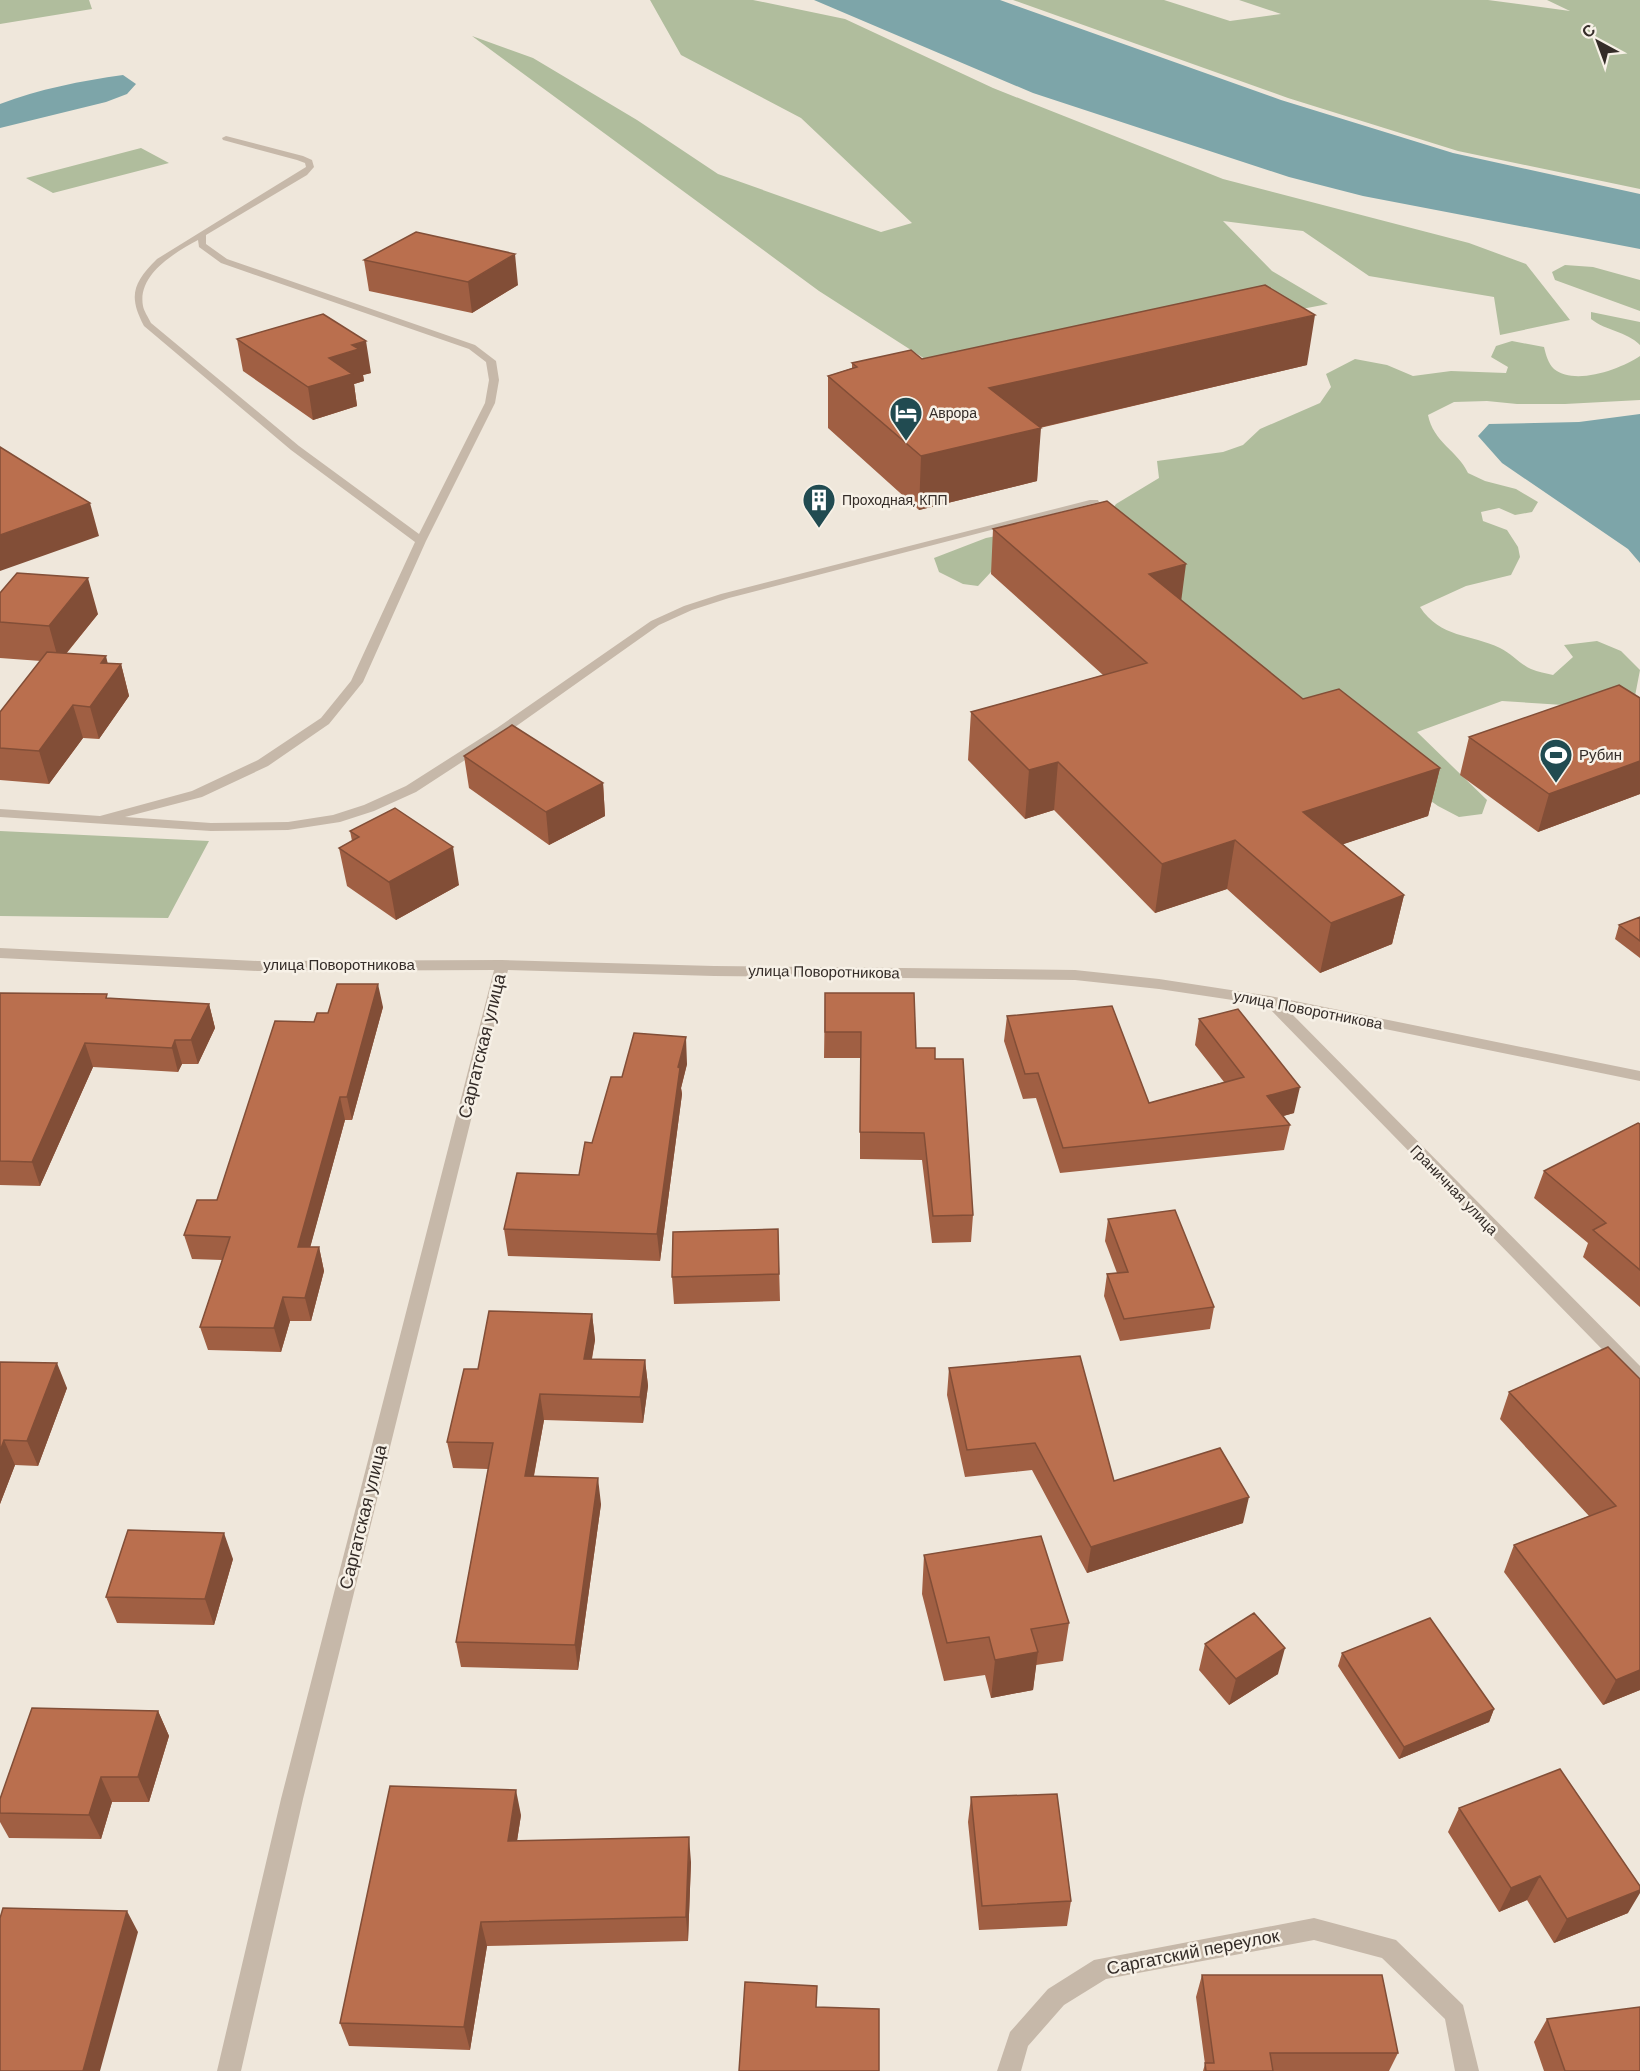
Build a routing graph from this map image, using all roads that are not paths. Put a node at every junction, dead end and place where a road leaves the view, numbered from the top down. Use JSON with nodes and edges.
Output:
{"nodes":[{"id":1,"x":226,"y":138,"type":"dead end"},
{"id":2,"x":202,"y":234,"type":"junction"},
{"id":3,"x":1094,"y":502,"type":"edge"},
{"id":4,"x":421,"y":541,"type":"junction"},
{"id":5,"x":0,"y":813,"type":"edge"},
{"id":6,"x":103,"y":819,"type":"junction"},
{"id":7,"x":0,"y":953,"type":"edge"},
{"id":8,"x":502,"y":965,"type":"junction"},
{"id":9,"x":1270,"y":1001,"type":"junction"},
{"id":10,"x":1640,"y":1076,"type":"edge"},
{"id":11,"x":1640,"y":1377,"type":"edge"},
{"id":12,"x":229,"y":2071,"type":"edge"},
{"id":13,"x":1009,"y":2071,"type":"edge"},
{"id":14,"x":1467,"y":2071,"type":"edge"}],
"edges":[{"from":1,"to":2,"type":"street"},
{"from":2,"to":4,"type":"street"},
{"from":2,"to":4,"type":"street"},
{"from":3,"to":6,"type":"street"},
{"from":4,"to":6,"type":"street"},
{"from":5,"to":6,"type":"street"},
{"from":7,"to":8,"type":"street","name":"улица Поворотникова"},
{"from":8,"to":9,"type":"street","name":"улица Поворотникова"},
{"from":8,"to":12,"type":"street","name":"Саргатская улица"},
{"from":9,"to":10,"type":"street","name":"улица Поворотникова"},
{"from":9,"to":11,"type":"street","name":"Граничная улица"},
{"from":13,"to":14,"type":"street","name":"Саргатский переулок"}]}
